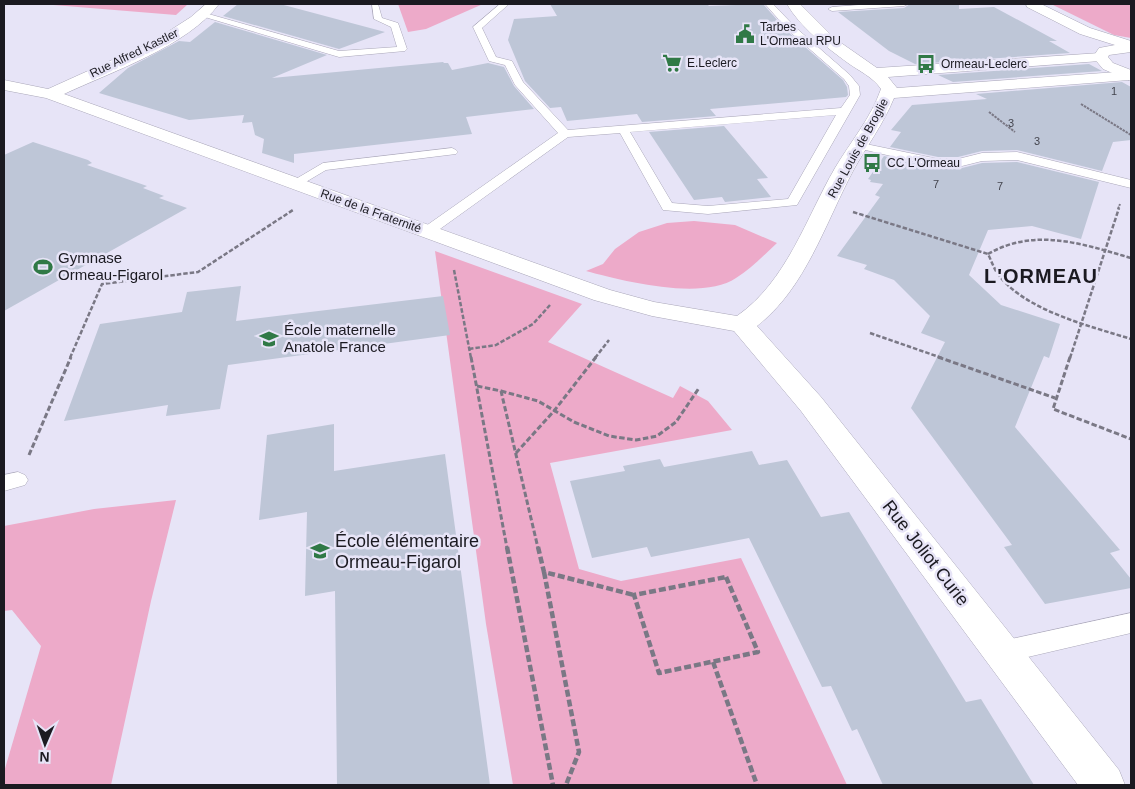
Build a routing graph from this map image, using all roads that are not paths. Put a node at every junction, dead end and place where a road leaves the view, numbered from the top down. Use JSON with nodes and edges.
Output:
{"nodes":[{"id":1,"x":213,"y":4,"type":"edge"},
{"id":2,"x":505,"y":4,"type":"edge"},
{"id":3,"x":769,"y":4,"type":"edge"},
{"id":4,"x":793,"y":4,"type":"edge"},
{"id":5,"x":904,"y":4,"type":"edge"},
{"id":6,"x":1032,"y":4,"type":"edge"},
{"id":7,"x":375,"y":5,"type":"dead end"},
{"id":8,"x":832,"y":9,"type":"dead end"},
{"id":9,"x":202,"y":15,"type":"junction"},
{"id":10,"x":1085,"y":31,"type":"junction"},
{"id":11,"x":1131,"y":47,"type":"edge"},
{"id":12,"x":1102,"y":54,"type":"junction"},
{"id":13,"x":875,"y":73,"type":"junction"},
{"id":14,"x":1130,"y":75,"type":"edge"},
{"id":15,"x":4,"y":85,"type":"edge"},
{"id":16,"x":50,"y":94,"type":"junction"},
{"id":17,"x":887,"y":94,"type":"junction"},
{"id":18,"x":844,"y":111,"type":"junction"},
{"id":19,"x":623,"y":129,"type":"junction"},
{"id":20,"x":565,"y":134,"type":"junction"},
{"id":21,"x":860,"y":146,"type":"junction"},
{"id":22,"x":452,"y":152,"type":"dead end"},
{"id":23,"x":295,"y":183,"type":"junction"},
{"id":24,"x":1129,"y":183,"type":"edge"},
{"id":25,"x":428,"y":231,"type":"junction"},
{"id":26,"x":742,"y":325,"type":"junction"},
{"id":27,"x":1131,"y":623,"type":"edge"},
{"id":28,"x":1002,"y":652,"type":"junction"},
{"id":29,"x":1104,"y":785,"type":"edge"}],
"edges":[{"from":1,"to":9,"type":"street","name":"Rue Alfred Kastler"},
{"from":2,"to":20,"type":"lane"},
{"from":3,"to":18,"type":"lane"},
{"from":4,"to":13,"type":"street"},
{"from":5,"to":8,"type":"lane"},
{"from":6,"to":10,"type":"street"},
{"from":7,"to":9,"type":"lane"},
{"from":9,"to":16,"type":"street","name":"Rue Alfred Kastler"},
{"from":10,"to":11,"type":"street"},
{"from":10,"to":12,"type":"street"},
{"from":11,"to":12,"type":"street"},
{"from":12,"to":13,"type":"street"},
{"from":12,"to":14,"type":"street"},
{"from":13,"to":17,"type":"street"},
{"from":14,"to":17,"type":"street","name":"Rue Louis de Broglie"},
{"from":15,"to":16,"type":"street","name":"Rue de la Fraternité"},
{"from":16,"to":23,"type":"street","name":"Rue de la Fraternité"},
{"from":17,"to":21,"type":"street","name":"Rue Louis de Broglie"},
{"from":18,"to":19,"type":"lane"},
{"from":18,"to":19,"type":"lane"},
{"from":19,"to":20,"type":"lane"},
{"from":20,"to":25,"type":"lane"},
{"from":21,"to":24,"type":"lane"},
{"from":21,"to":26,"type":"street","name":"Rue Louis de Broglie"},
{"from":22,"to":23,"type":"lane"},
{"from":23,"to":25,"type":"street","name":"Rue de la Fraternité"},
{"from":25,"to":26,"type":"street","name":"Rue de la Fraternité"},
{"from":26,"to":28,"type":"street","name":"Rue Joliot Curie"},
{"from":27,"to":28,"type":"lane"},
{"from":28,"to":29,"type":"street","name":"Rue Joliot Curie"}]}
